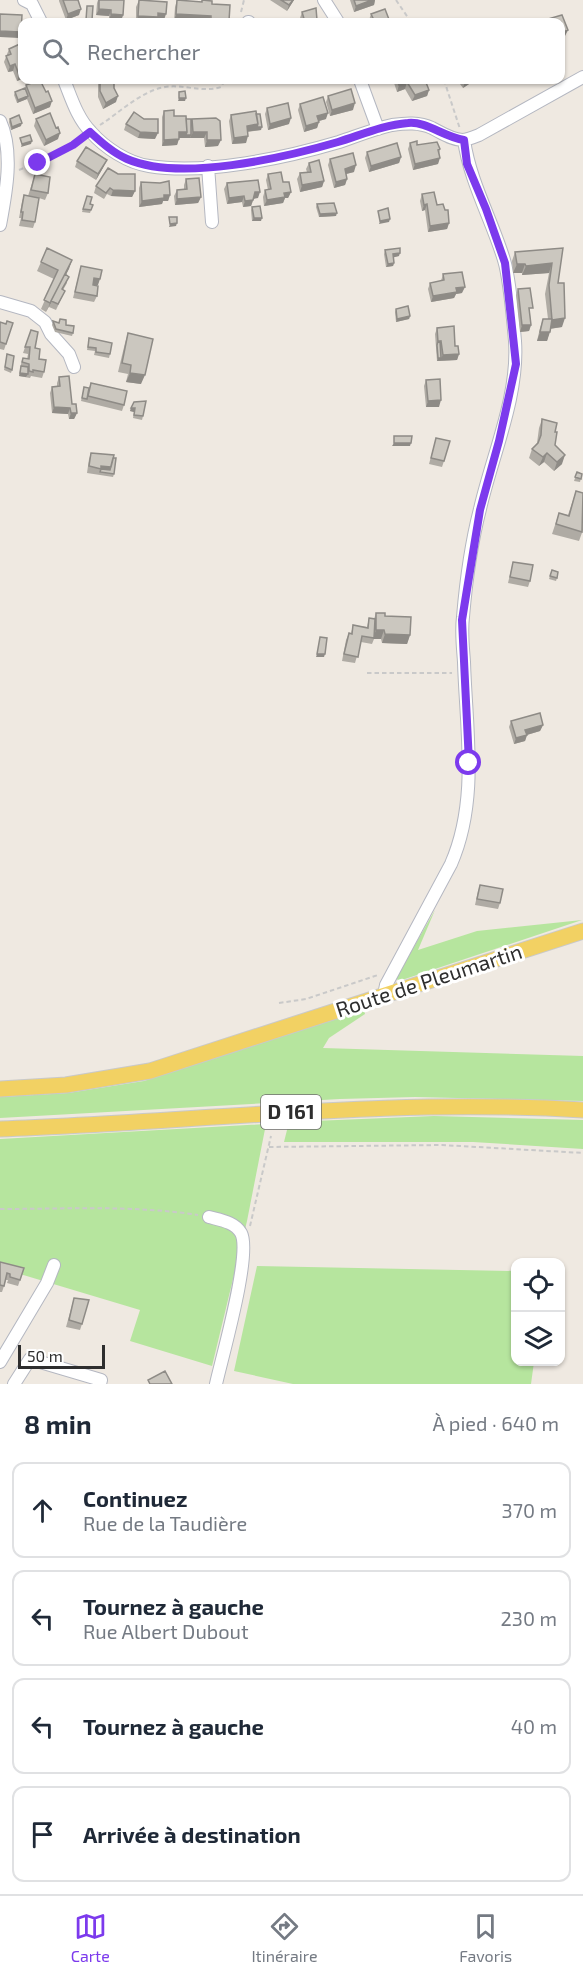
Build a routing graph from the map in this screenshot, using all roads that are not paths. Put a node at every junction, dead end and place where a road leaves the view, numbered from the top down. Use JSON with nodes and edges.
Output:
{"nodes":[{"id":1,"x":324,"y":0,"type":"edge"},
{"id":2,"x":30,"y":1,"type":"edge"},
{"id":3,"x":40,"y":18,"type":"edge"},
{"id":4,"x":335,"y":18,"type":"edge"},
{"id":5,"x":583,"y":77,"type":"edge"},
{"id":6,"x":66,"y":84,"type":"edge"},
{"id":7,"x":361,"y":84,"type":"edge"},
{"id":8,"x":0,"y":121,"type":"edge"},
{"id":9,"x":378,"y":129,"type":"junction"},
{"id":10,"x":464,"y":140,"type":"junction"},
{"id":11,"x":208,"y":166,"type":"junction"},
{"id":12,"x":212,"y":222,"type":"dead end"},
{"id":13,"x":0,"y":225,"type":"edge"},
{"id":14,"x":0,"y":302,"type":"edge"},
{"id":15,"x":74,"y":367,"type":"dead end"},
{"id":16,"x":583,"y":931,"type":"edge"},
{"id":17,"x":384,"y":995,"type":"junction"},
{"id":18,"x":0,"y":1089,"type":"edge"},
{"id":19,"x":583,"y":1110,"type":"edge"},
{"id":20,"x":0,"y":1129,"type":"edge"},
{"id":21,"x":209,"y":1217,"type":"road end"},
{"id":22,"x":54,"y":1265,"type":"dead end"},
{"id":23,"x":0,"y":1362,"type":"edge"},
{"id":24,"x":14,"y":1384,"type":"edge"},
{"id":25,"x":100,"y":1384,"type":"edge"},
{"id":26,"x":216,"y":1384,"type":"edge"}],
"edges":[{"from":1,"to":4,"type":"street"},
{"from":2,"to":3,"type":"street"},
{"from":5,"to":10,"type":"street"},
{"from":6,"to":11,"type":"street"},
{"from":7,"to":9,"type":"street"},
{"from":8,"to":13,"type":"street"},
{"from":9,"to":10,"type":"street"},
{"from":9,"to":11,"type":"street"},
{"from":10,"to":17,"type":"street"},
{"from":11,"to":12,"type":"street"},
{"from":14,"to":15,"type":"street"},
{"from":16,"to":17,"type":"main road","name":"Route de Pleumartin"},
{"from":17,"to":18,"type":"main road","name":"Route de Pleumartin"},
{"from":19,"to":20,"type":"main road","number":"D 161"},
{"from":21,"to":26,"type":"street"},
{"from":22,"to":23,"type":"street"},
{"from":24,"to":25,"type":"street"}]}
